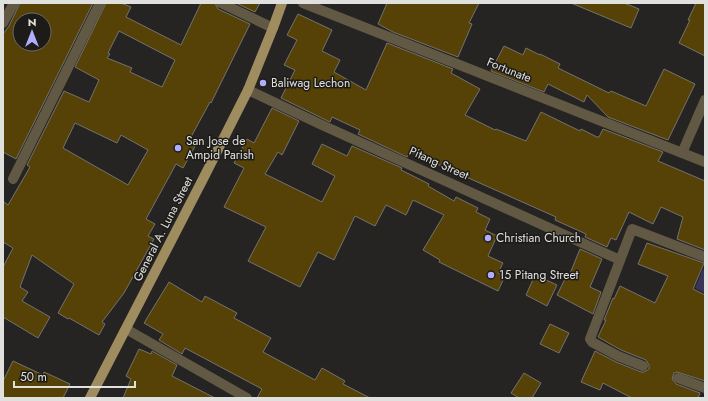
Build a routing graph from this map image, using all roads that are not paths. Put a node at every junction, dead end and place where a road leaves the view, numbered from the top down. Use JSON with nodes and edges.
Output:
{"nodes":[{"id":1,"x":14,"y":3,"type":"edge"},
{"id":2,"x":100,"y":3,"type":"edge"},
{"id":3,"x":221,"y":3,"type":"edge"},
{"id":4,"x":282,"y":3,"type":"edge"},
{"id":5,"x":303,"y":3,"type":"edge"},
{"id":6,"x":3,"y":23,"type":"edge"},
{"id":7,"x":273,"y":28,"type":"junction"},
{"id":8,"x":248,"y":90,"type":"junction"},
{"id":9,"x":705,"y":100,"type":"edge"},
{"id":10,"x":682,"y":153,"type":"junction"},
{"id":11,"x":705,"y":162,"type":"edge"},
{"id":12,"x":13,"y":178,"type":"dead end"},
{"id":13,"x":705,"y":257,"type":"edge"},
{"id":14,"x":620,"y":260,"type":"junction"},
{"id":15,"x":126,"y":330,"type":"junction"},
{"id":16,"x":643,"y":366,"type":"dead end"},
{"id":17,"x":678,"y":378,"type":"dead end"},
{"id":18,"x":705,"y":388,"type":"edge"},
{"id":19,"x":90,"y":398,"type":"edge"},
{"id":20,"x":247,"y":398,"type":"edge"}],
"edges":[{"from":1,"to":6,"type":"street"},
{"from":2,"to":12,"type":"street"},
{"from":3,"to":7,"type":"street"},
{"from":4,"to":7,"type":"main road","name":"General A. Luna Street"},
{"from":5,"to":10,"type":"street","name":"Fortunate"},
{"from":7,"to":8,"type":"main road","name":"General A. Luna Street"},
{"from":8,"to":14,"type":"street","name":"Pitang Street"},
{"from":8,"to":15,"type":"main road","name":"General A. Luna Street"},
{"from":9,"to":10,"type":"street"},
{"from":10,"to":11,"type":"street","name":"Fortunate"},
{"from":13,"to":14,"type":"street"},
{"from":14,"to":16,"type":"street"},
{"from":15,"to":19,"type":"main road","name":"General A. Luna Street"},
{"from":15,"to":20,"type":"street"},
{"from":17,"to":18,"type":"street"}]}
